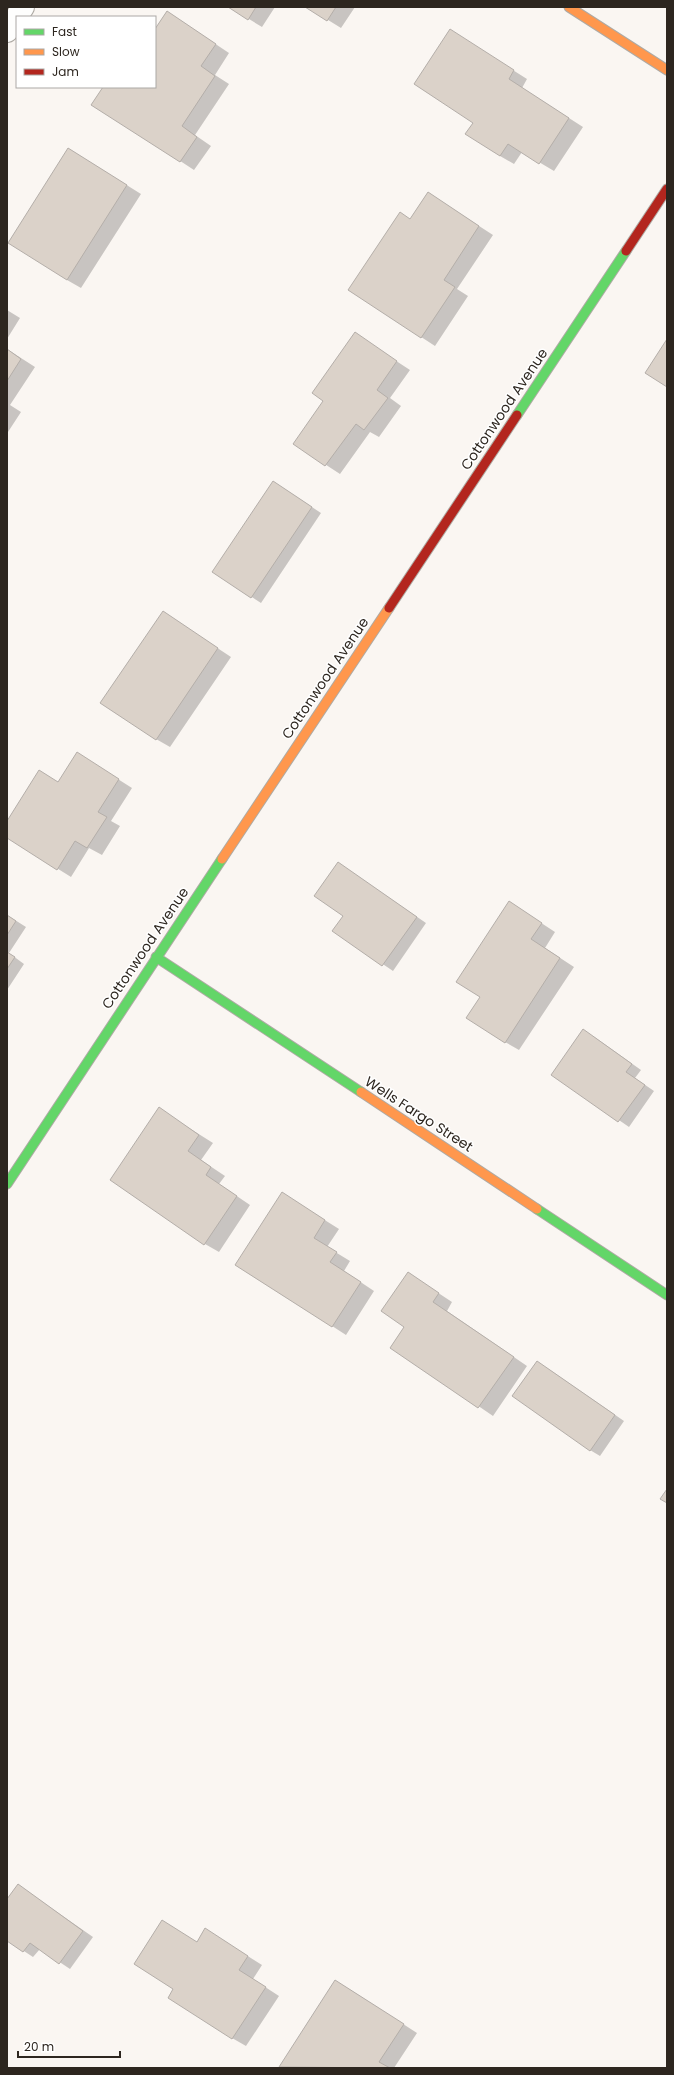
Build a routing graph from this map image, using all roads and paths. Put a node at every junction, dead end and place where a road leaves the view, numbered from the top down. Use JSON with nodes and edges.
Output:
{"nodes":[{"id":1,"x":23,"y":7,"type":"edge"},
{"id":2,"x":569,"y":7,"type":"edge"},
{"id":3,"x":17,"y":16,"type":"edge"},
{"id":4,"x":16,"y":18,"type":"edge"},
{"id":5,"x":7,"y":31,"type":"edge"},
{"id":6,"x":667,"y":70,"type":"edge"},
{"id":7,"x":667,"y":189,"type":"edge"},
{"id":8,"x":156,"y":957,"type":"junction"},
{"id":9,"x":7,"y":1184,"type":"edge"},
{"id":10,"x":667,"y":1295,"type":"edge"}],
"edges":[{"from":1,"to":3,"type":"street"},
{"from":2,"to":6,"type":"street"},
{"from":4,"to":5,"type":"street"},
{"from":7,"to":8,"type":"street","name":"Cottonwood Avenue"},
{"from":8,"to":9,"type":"street","name":"Cottonwood Avenue"},
{"from":8,"to":10,"type":"street","name":"Wells Fargo Street"}]}
